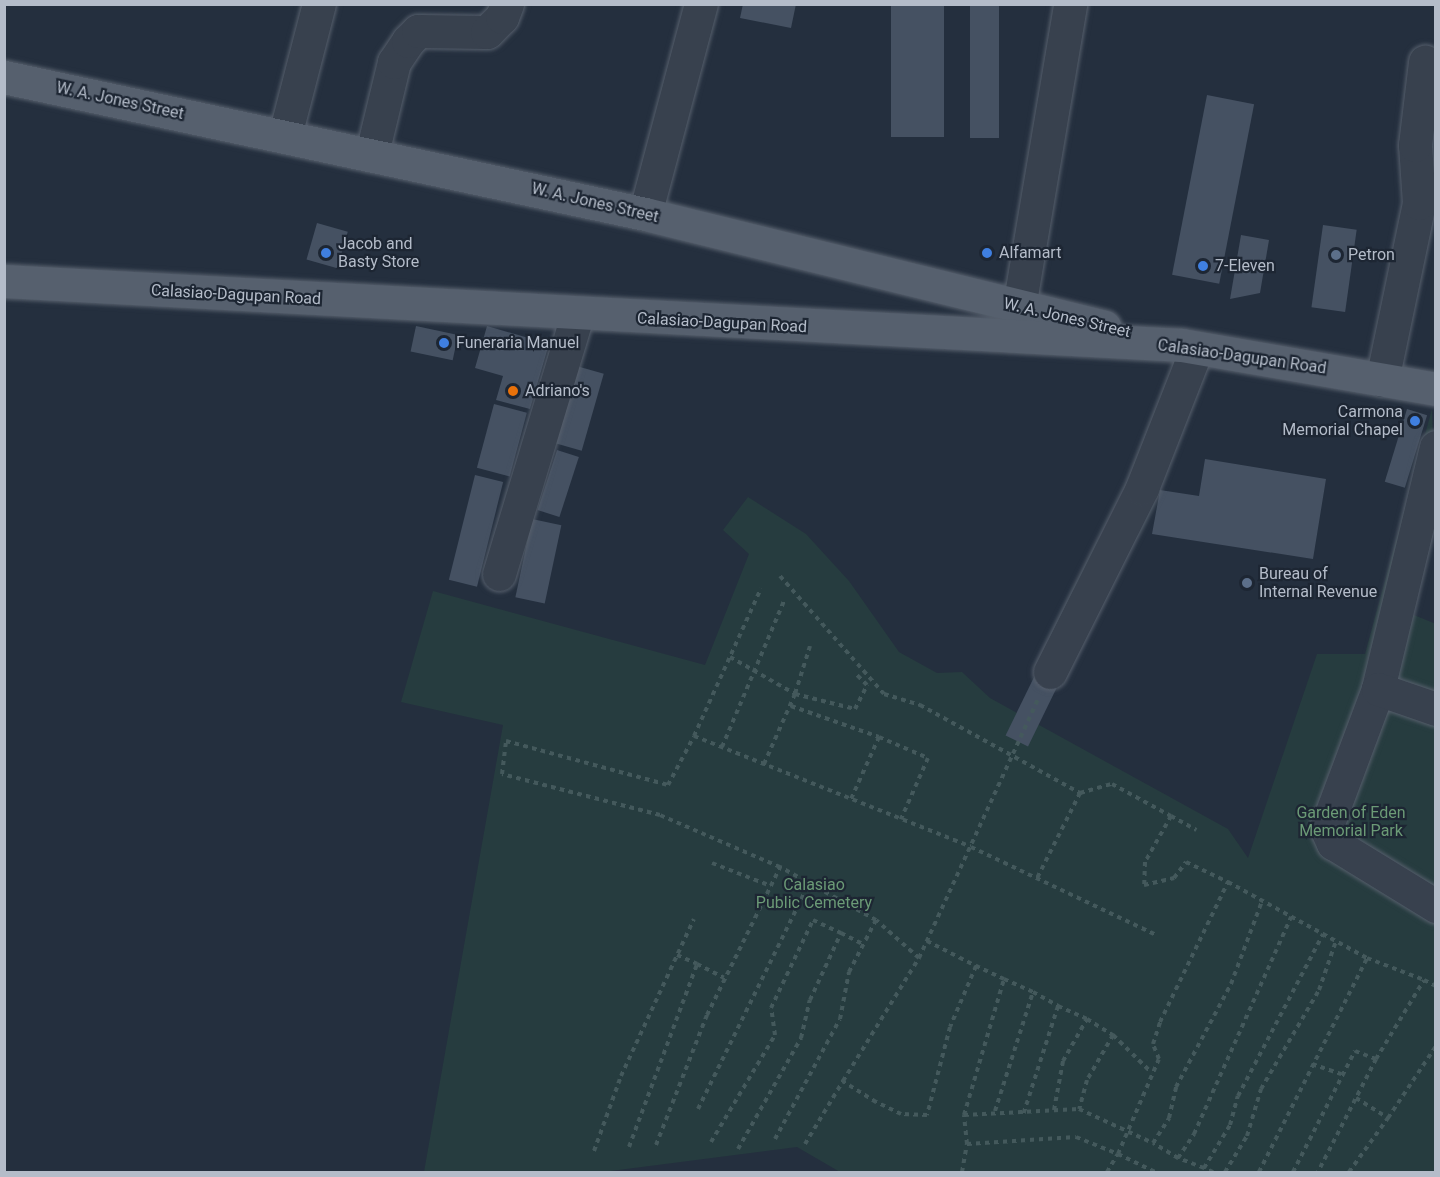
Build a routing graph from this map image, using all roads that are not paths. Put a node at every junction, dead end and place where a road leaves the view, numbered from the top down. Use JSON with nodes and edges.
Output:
{"nodes":[{"id":1,"x":319,"y":4,"type":"edge"},
{"id":2,"x":507,"y":4,"type":"edge"},
{"id":3,"x":701,"y":4,"type":"edge"},
{"id":4,"x":1070,"y":4,"type":"edge"},
{"id":5,"x":1425,"y":62,"type":"dead end"},
{"id":6,"x":4,"y":76,"type":"edge"},
{"id":7,"x":285,"y":135,"type":"junction"},
{"id":8,"x":372,"y":153,"type":"junction"},
{"id":9,"x":645,"y":214,"type":"junction"},
{"id":10,"x":4,"y":281,"type":"edge"},
{"id":11,"x":1019,"y":307,"type":"junction"},
{"id":12,"x":577,"y":315,"type":"junction"},
{"id":13,"x":1189,"y":347,"type":"junction"},
{"id":14,"x":1382,"y":380,"type":"junction"},
{"id":15,"x":1436,"y":389,"type":"edge"},
{"id":16,"x":1436,"y":447,"type":"edge"},
{"id":17,"x":499,"y":573,"type":"dead end"},
{"id":18,"x":1050,"y":672,"type":"dead end"},
{"id":19,"x":1378,"y":689,"type":"junction"},
{"id":20,"x":1436,"y":709,"type":"edge"},
{"id":21,"x":1436,"y":906,"type":"edge"}],
"edges":[{"from":1,"to":7,"type":"street"},
{"from":2,"to":8,"type":"street"},
{"from":3,"to":9,"type":"street"},
{"from":4,"to":11,"type":"street"},
{"from":5,"to":14,"type":"street"},
{"from":6,"to":7,"type":"main road","name":"W. A. Jones Street"},
{"from":7,"to":8,"type":"main road","name":"W. A. Jones Street"},
{"from":8,"to":9,"type":"main road","name":"W. A. Jones Street"},
{"from":9,"to":11,"type":"main road","name":"W. A. Jones Street"},
{"from":10,"to":12,"type":"main road","name":"Calasiao-Dagupan Road"},
{"from":11,"to":13,"type":"main road","name":"W. A. Jones Street"},
{"from":12,"to":13,"type":"main road","name":"Calasiao-Dagupan Road"},
{"from":12,"to":17,"type":"street"},
{"from":13,"to":14,"type":"main road","name":"Calasiao-Dagupan Road"},
{"from":13,"to":18,"type":"street"},
{"from":14,"to":15,"type":"main road","name":"Calasiao-Dagupan Road"},
{"from":16,"to":19,"type":"street"},
{"from":19,"to":20,"type":"street"},
{"from":19,"to":21,"type":"street"}]}
